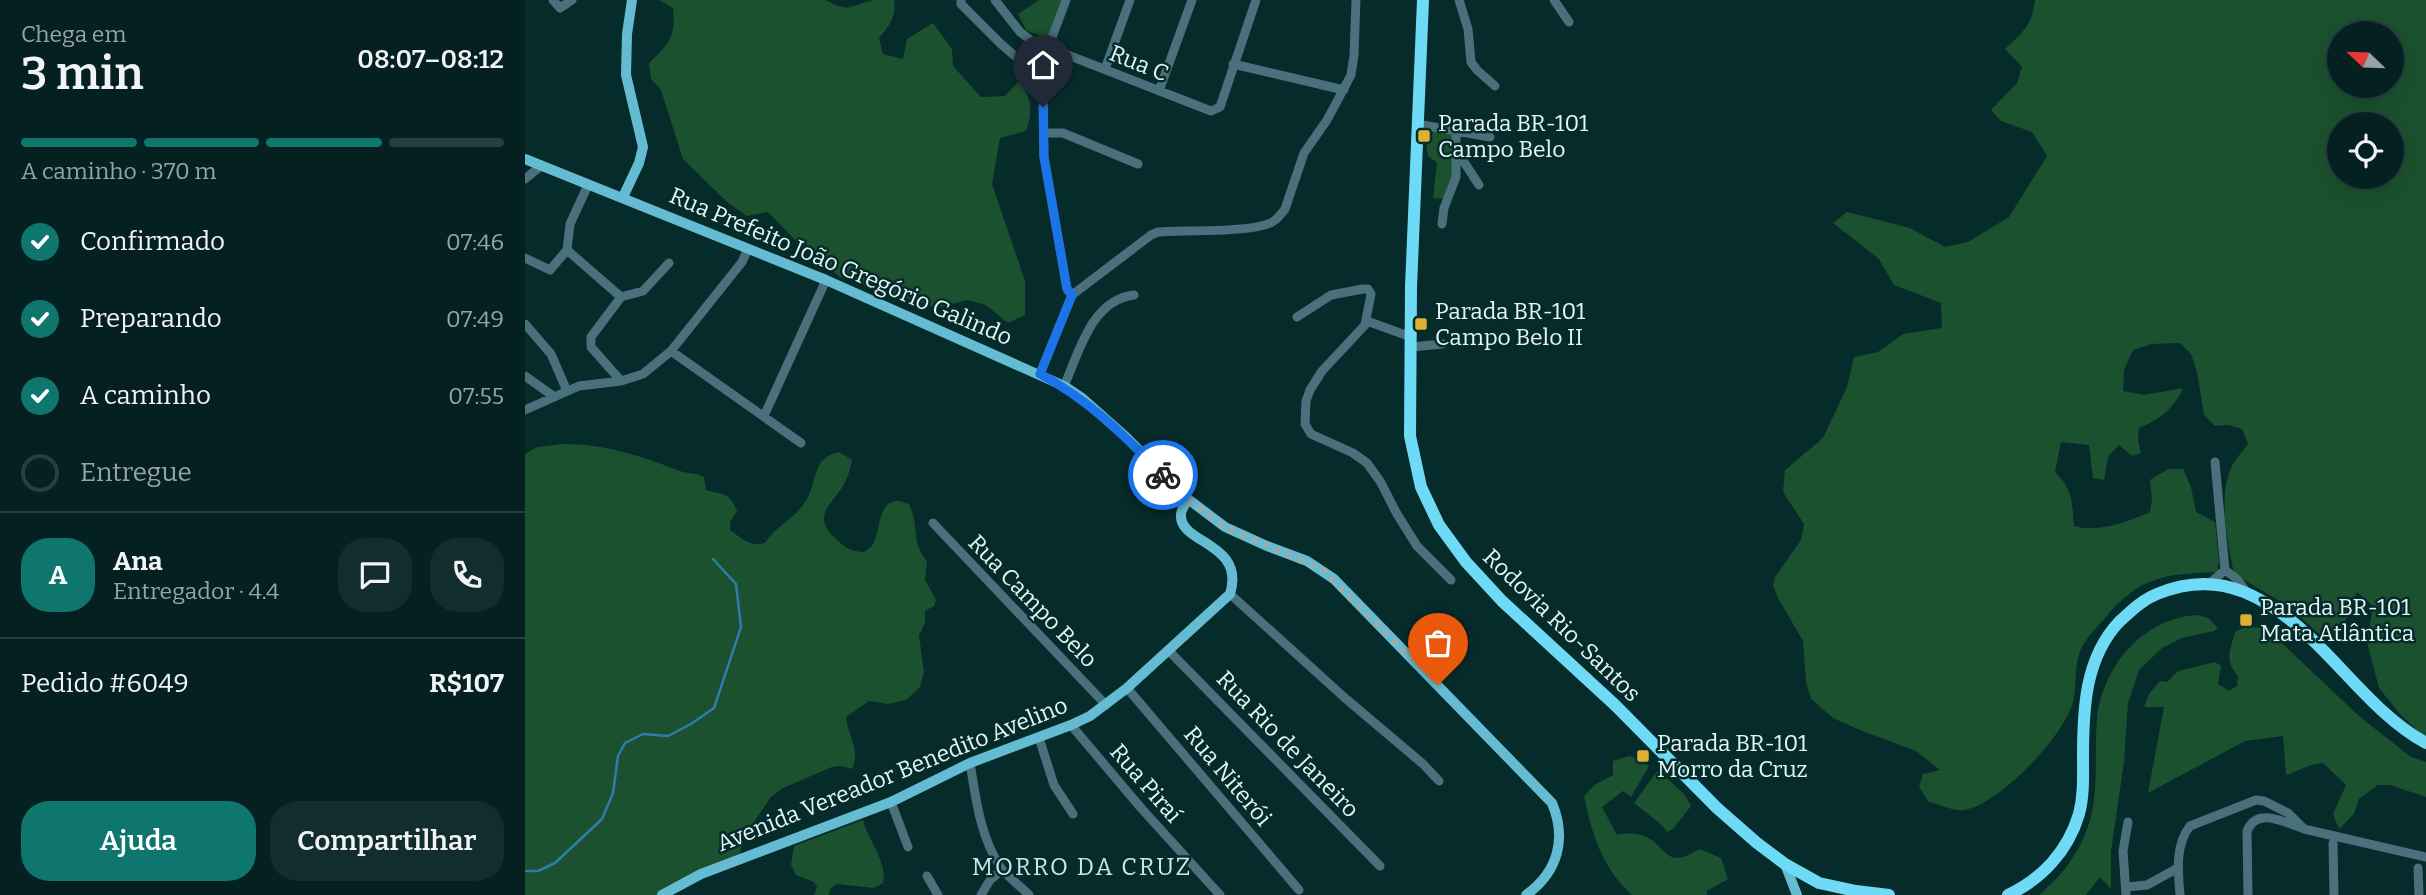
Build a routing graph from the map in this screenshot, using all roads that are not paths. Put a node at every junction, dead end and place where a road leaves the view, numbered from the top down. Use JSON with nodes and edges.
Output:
{"nodes":[{"id":1,"x":553,"y":0,"type":"edge"},
{"id":2,"x":572,"y":0,"type":"edge"},
{"id":3,"x":632,"y":0,"type":"edge"},
{"id":4,"x":961,"y":0,"type":"edge"},
{"id":5,"x":995,"y":0,"type":"edge"},
{"id":6,"x":1066,"y":0,"type":"edge"},
{"id":7,"x":1131,"y":0,"type":"edge"},
{"id":8,"x":1192,"y":0,"type":"edge"},
{"id":9,"x":1256,"y":0,"type":"edge"},
{"id":10,"x":1356,"y":0,"type":"edge"},
{"id":11,"x":1423,"y":0,"type":"edge"},
{"id":12,"x":1459,"y":0,"type":"edge"},
{"id":13,"x":1554,"y":0,"type":"edge"},
{"id":14,"x":1569,"y":22,"type":"dead end"},
{"id":15,"x":1048,"y":48,"type":"junction"},
{"id":16,"x":1233,"y":64,"type":"junction"},
{"id":17,"x":1105,"y":69,"type":"junction"},
{"id":18,"x":1043,"y":80,"type":"junction"},
{"id":19,"x":1495,"y":86,"type":"dead end"},
{"id":20,"x":1344,"y":90,"type":"junction"},
{"id":21,"x":1159,"y":91,"type":"junction"},
{"id":22,"x":1417,"y":124,"type":"junction"},
{"id":23,"x":1459,"y":132,"type":"junction"},
{"id":24,"x":1044,"y":133,"type":"junction"},
{"id":25,"x":1490,"y":137,"type":"dead end"},
{"id":26,"x":525,"y":159,"type":"edge"},
{"id":27,"x":1137,"y":164,"type":"dead end"},
{"id":28,"x":542,"y":165,"type":"junction"},
{"id":29,"x":525,"y":179,"type":"edge"},
{"id":30,"x":1479,"y":185,"type":"dead end"},
{"id":31,"x":588,"y":186,"type":"junction"},
{"id":32,"x":624,"y":197,"type":"junction"},
{"id":33,"x":1442,"y":225,"type":"dead end"},
{"id":34,"x":748,"y":249,"type":"junction"},
{"id":35,"x":567,"y":250,"type":"junction"},
{"id":36,"x":525,"y":258,"type":"edge"},
{"id":37,"x":669,"y":263,"type":"dead end"},
{"id":38,"x":826,"y":280,"type":"junction"},
{"id":39,"x":1072,"y":295,"type":"junction"},
{"id":40,"x":1134,"y":295,"type":"dead end"},
{"id":41,"x":621,"y":297,"type":"junction"},
{"id":42,"x":1297,"y":317,"type":"dead end"},
{"id":43,"x":1367,"y":321,"type":"junction"},
{"id":44,"x":525,"y":324,"type":"edge"},
{"id":45,"x":1411,"y":342,"type":"junction"},
{"id":46,"x":1443,"y":344,"type":"dead end"},
{"id":47,"x":671,"y":351,"type":"junction"},
{"id":48,"x":1040,"y":374,"type":"junction"},
{"id":49,"x":525,"y":376,"type":"edge"},
{"id":50,"x":621,"y":380,"type":"junction"},
{"id":51,"x":1064,"y":386,"type":"junction"},
{"id":52,"x":567,"y":391,"type":"junction"},
{"id":53,"x":553,"y":396,"type":"junction"},
{"id":54,"x":525,"y":410,"type":"edge"},
{"id":55,"x":764,"y":416,"type":"junction"},
{"id":56,"x":801,"y":443,"type":"dead end"},
{"id":57,"x":2215,"y":462,"type":"dead end"},
{"id":58,"x":1188,"y":499,"type":"junction"},
{"id":59,"x":933,"y":523,"type":"dead end"},
{"id":60,"x":2225,"y":570,"type":"junction"},
{"id":61,"x":1451,"y":580,"type":"dead end"},
{"id":62,"x":2209,"y":584,"type":"junction"},
{"id":63,"x":1230,"y":594,"type":"junction"},
{"id":64,"x":2248,"y":594,"type":"junction"},
{"id":65,"x":1168,"y":650,"type":"junction"},
{"id":66,"x":1127,"y":688,"type":"junction"},
{"id":67,"x":1106,"y":705,"type":"junction"},
{"id":68,"x":1071,"y":725,"type":"junction"},
{"id":69,"x":1039,"y":737,"type":"junction"},
{"id":70,"x":2426,"y":743,"type":"edge"},
{"id":71,"x":969,"y":763,"type":"junction"},
{"id":72,"x":1439,"y":781,"type":"dead end"},
{"id":73,"x":891,"y":802,"type":"junction"},
{"id":74,"x":1073,"y":814,"type":"dead end"},
{"id":75,"x":2128,"y":822,"type":"dead end"},
{"id":76,"x":2304,"y":829,"type":"junction"},
{"id":77,"x":2333,"y":843,"type":"dead end"},
{"id":78,"x":908,"y":847,"type":"dead end"},
{"id":79,"x":2426,"y":857,"type":"edge"},
{"id":80,"x":1785,"y":864,"type":"junction"},
{"id":81,"x":1380,"y":866,"type":"dead end"},
{"id":82,"x":2178,"y":868,"type":"junction"},
{"id":83,"x":2418,"y":868,"type":"dead end"},
{"id":84,"x":1002,"y":870,"type":"junction"},
{"id":85,"x":927,"y":876,"type":"dead end"},
{"id":86,"x":1299,"y":890,"type":"dead end"},
{"id":87,"x":2126,"y":891,"type":"edge"},
{"id":88,"x":1851,"y":893,"type":"edge"},
{"id":89,"x":662,"y":895,"type":"edge"},
{"id":90,"x":938,"y":895,"type":"edge"},
{"id":91,"x":981,"y":895,"type":"edge"},
{"id":92,"x":1029,"y":895,"type":"edge"},
{"id":93,"x":1220,"y":895,"type":"edge"},
{"id":94,"x":1526,"y":895,"type":"edge"},
{"id":95,"x":1797,"y":895,"type":"edge"},
{"id":96,"x":1889,"y":895,"type":"edge"},
{"id":97,"x":2008,"y":895,"type":"edge"},
{"id":98,"x":2180,"y":895,"type":"edge"},
{"id":99,"x":2248,"y":895,"type":"edge"},
{"id":100,"x":2335,"y":895,"type":"edge"},
{"id":101,"x":2419,"y":895,"type":"edge"}],
"edges":[{"from":1,"to":2,"type":"street"},
{"from":3,"to":32,"type":"main road"},
{"from":4,"to":18,"type":"street"},
{"from":5,"to":15,"type":"street","name":"Rua C"},
{"from":6,"to":15,"type":"street"},
{"from":7,"to":17,"type":"street"},
{"from":8,"to":21,"type":"street"},
{"from":9,"to":16,"type":"street"},
{"from":10,"to":20,"type":"street"},
{"from":11,"to":22,"type":"highway","name":"Rodovia Rio-Santos"},
{"from":12,"to":19,"type":"street"},
{"from":13,"to":14,"type":"street"},
{"from":15,"to":17,"type":"street","name":"Rua C"},
{"from":15,"to":18,"type":"street"},
{"from":16,"to":20,"type":"street"},
{"from":16,"to":21,"type":"street","name":"Rua C"},
{"from":17,"to":21,"type":"street","name":"Rua C"},
{"from":18,"to":24,"type":"street"},
{"from":20,"to":39,"type":"street"},
{"from":22,"to":23,"type":"street"},
{"from":22,"to":45,"type":"highway","name":"Rodovia Rio-Santos"},
{"from":23,"to":25,"type":"street"},
{"from":23,"to":30,"type":"street"},
{"from":23,"to":33,"type":"street"},
{"from":24,"to":27,"type":"street"},
{"from":24,"to":39,"type":"street"},
{"from":26,"to":28,"type":"main road","name":"Rua Prefeito João Gregório Galindo"},
{"from":28,"to":29,"type":"street"},
{"from":28,"to":31,"type":"main road","name":"Rua Prefeito João Gregório Galindo"},
{"from":31,"to":32,"type":"main road","name":"Rua Prefeito João Gregório Galindo"},
{"from":31,"to":35,"type":"street"},
{"from":32,"to":34,"type":"main road","name":"Rua Prefeito João Gregório Galindo"},
{"from":34,"to":38,"type":"main road","name":"Rua Prefeito João Gregório Galindo"},
{"from":34,"to":47,"type":"street"},
{"from":35,"to":36,"type":"street"},
{"from":35,"to":41,"type":"street"},
{"from":37,"to":41,"type":"street"},
{"from":38,"to":48,"type":"main road","name":"Rua Prefeito João Gregório Galindo"},
{"from":38,"to":55,"type":"street"},
{"from":39,"to":48,"type":"street"},
{"from":40,"to":51,"type":"street"},
{"from":41,"to":50,"type":"street"},
{"from":42,"to":43,"type":"street"},
{"from":43,"to":45,"type":"street"},
{"from":43,"to":61,"type":"street"},
{"from":44,"to":52,"type":"street"},
{"from":45,"to":46,"type":"street"},
{"from":45,"to":80,"type":"highway","name":"Rodovia Rio-Santos"},
{"from":47,"to":50,"type":"street"},
{"from":47,"to":55,"type":"street"},
{"from":48,"to":51,"type":"main road","name":"Rua Prefeito João Gregório Galindo"},
{"from":49,"to":53,"type":"street"},
{"from":50,"to":52,"type":"street"},
{"from":51,"to":58,"type":"main road","name":"Rua Prefeito João Gregório Galindo"},
{"from":52,"to":53,"type":"street"},
{"from":53,"to":54,"type":"street"},
{"from":55,"to":56,"type":"street"},
{"from":57,"to":60,"type":"street"},
{"from":58,"to":63,"type":"main road"},
{"from":58,"to":94,"type":"main road","name":"Rua Prefeito João Gregório Galindo"},
{"from":59,"to":67,"type":"street","name":"Rua Campo Belo"},
{"from":60,"to":62,"type":"street"},
{"from":60,"to":64,"type":"street"},
{"from":62,"to":64,"type":"highway"},
{"from":62,"to":97,"type":"highway"},
{"from":63,"to":65,"type":"main road","name":"Avenida Vereador Benedito Avelino"},
{"from":63,"to":72,"type":"street"},
{"from":64,"to":70,"type":"highway"},
{"from":65,"to":66,"type":"main road","name":"Avenida Vereador Benedito Avelino"},
{"from":65,"to":81,"type":"street","name":"Rua Rio de Janeiro"},
{"from":66,"to":67,"type":"main road","name":"Avenida Vereador Benedito Avelino"},
{"from":66,"to":86,"type":"street","name":"Rua Niterói"},
{"from":67,"to":68,"type":"main road","name":"Avenida Vereador Benedito Avelino"},
{"from":68,"to":69,"type":"main road","name":"Avenida Vereador Benedito Avelino"},
{"from":68,"to":93,"type":"street","name":"Rua Piraí"},
{"from":69,"to":71,"type":"main road","name":"Avenida Vereador Benedito Avelino"},
{"from":69,"to":74,"type":"street"},
{"from":71,"to":73,"type":"main road","name":"Avenida Vereador Benedito Avelino"},
{"from":71,"to":84,"type":"street"},
{"from":73,"to":78,"type":"street"},
{"from":73,"to":89,"type":"main road","name":"Avenida Vereador Benedito Avelino"},
{"from":75,"to":87,"type":"street"},
{"from":76,"to":79,"type":"street"},
{"from":76,"to":82,"type":"street"},
{"from":76,"to":99,"type":"street"},
{"from":77,"to":100,"type":"street"},
{"from":80,"to":88,"type":"highway","name":"Rodovia Rio-Santos"},
{"from":80,"to":95,"type":"main road"},
{"from":82,"to":87,"type":"street"},
{"from":82,"to":98,"type":"street"},
{"from":83,"to":101,"type":"street"},
{"from":84,"to":91,"type":"street"},
{"from":84,"to":92,"type":"street"},
{"from":85,"to":90,"type":"street"},
{"from":88,"to":96,"type":"highway","name":"Rodovia Rio-Santos"}]}
